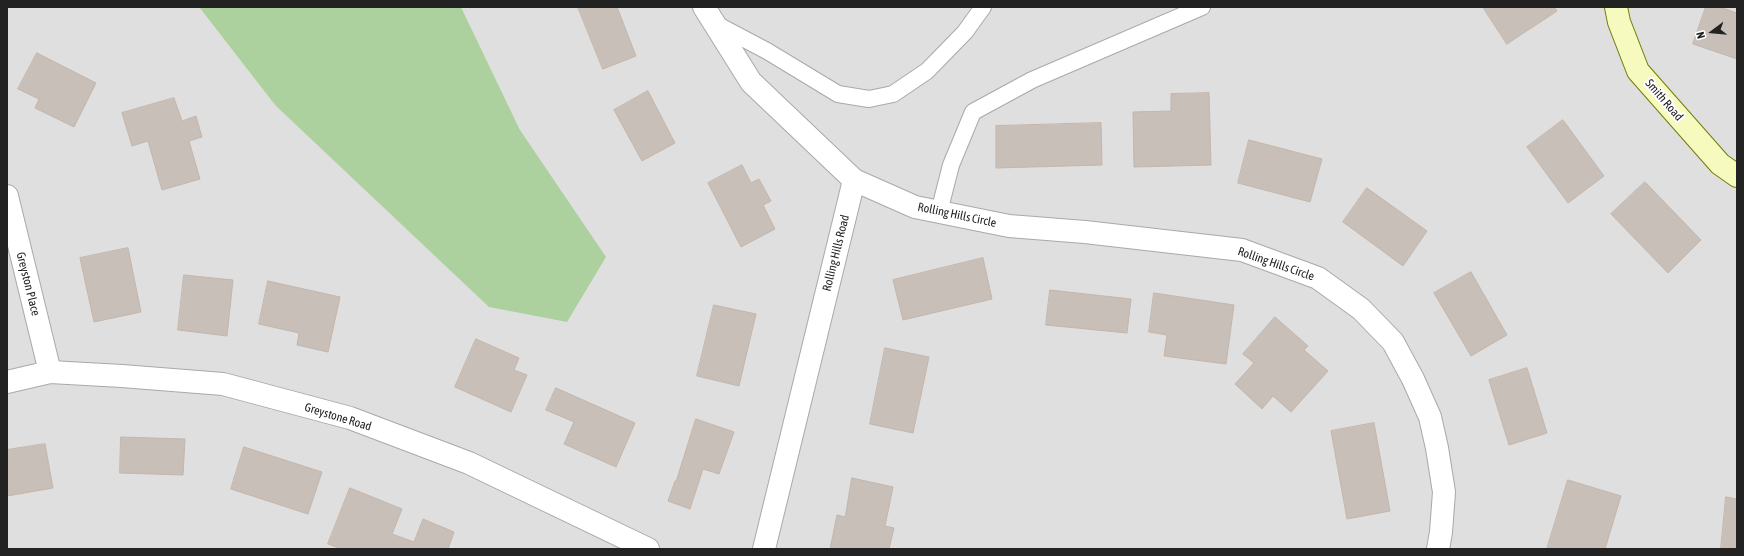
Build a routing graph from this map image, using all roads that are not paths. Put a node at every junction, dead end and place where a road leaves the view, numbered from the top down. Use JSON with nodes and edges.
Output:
{"nodes":[{"id":1,"x":983,"y":7,"type":"edge"},
{"id":2,"x":1202,"y":7,"type":"edge"},
{"id":3,"x":1616,"y":7,"type":"edge"},
{"id":4,"x":709,"y":15,"type":"edge"},
{"id":5,"x":1737,"y":176,"type":"edge"},
{"id":6,"x":854,"y":180,"type":"junction"},
{"id":7,"x":7,"y":196,"type":"edge"},
{"id":8,"x":939,"y":212,"type":"junction"},
{"id":9,"x":50,"y":372,"type":"junction"},
{"id":10,"x":7,"y":382,"type":"edge"},
{"id":11,"x":648,"y":549,"type":"edge"},
{"id":12,"x":764,"y":549,"type":"edge"},
{"id":13,"x":1438,"y":549,"type":"edge"}],
"edges":[{"from":1,"to":4,"type":"lane"},
{"from":2,"to":8,"type":"lane"},
{"from":3,"to":5,"type":"street","name":"Smith Road"},
{"from":4,"to":6,"type":"street"},
{"from":6,"to":8,"type":"street","name":"Rolling Hills Circle"},
{"from":6,"to":12,"type":"street","name":"Rolling Hills Road"},
{"from":7,"to":9,"type":"street","name":"Greyston Place"},
{"from":8,"to":13,"type":"street","name":"Rolling Hills Circle"},
{"from":9,"to":10,"type":"street","name":"Greystone Road"},
{"from":9,"to":11,"type":"street","name":"Greystone Road"}]}
